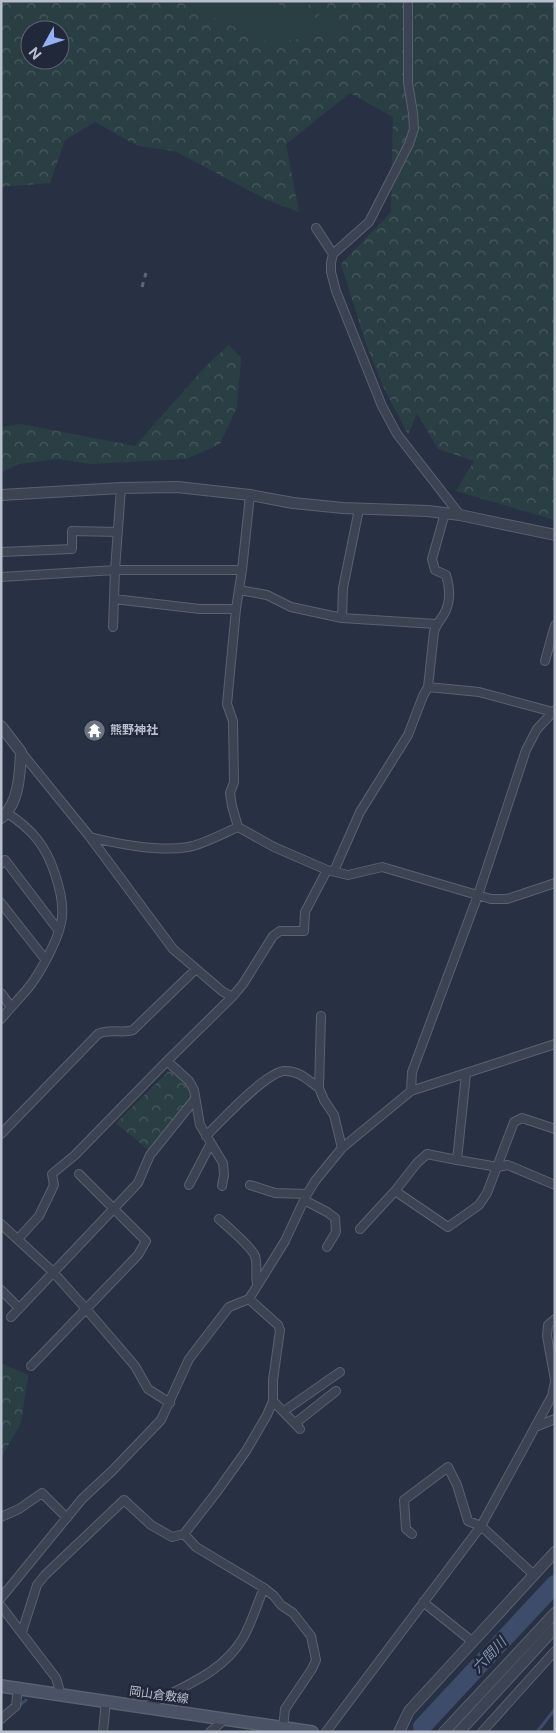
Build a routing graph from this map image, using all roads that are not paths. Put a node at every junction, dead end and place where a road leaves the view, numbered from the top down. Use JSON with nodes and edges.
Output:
{"nodes":[{"id":1,"x":408,"y":1,"type":"edge"},
{"id":2,"x":316,"y":228,"type":"dead end"},
{"id":3,"x":333,"y":254,"type":"junction"},
{"id":4,"x":121,"y":488,"type":"junction"},
{"id":5,"x":250,"y":495,"type":"junction"},
{"id":6,"x":1,"y":496,"type":"edge"},
{"id":7,"x":359,"y":509,"type":"junction"},
{"id":8,"x":445,"y":513,"type":"junction"},
{"id":9,"x":460,"y":515,"type":"junction"},
{"id":10,"x":118,"y":532,"type":"junction"},
{"id":11,"x":555,"y":535,"type":"edge"},
{"id":12,"x":1,"y":552,"type":"edge"},
{"id":13,"x":115,"y":570,"type":"junction"},
{"id":14,"x":242,"y":570,"type":"junction"},
{"id":15,"x":1,"y":577,"type":"edge"},
{"id":16,"x":239,"y":590,"type":"junction"},
{"id":17,"x":114,"y":599,"type":"junction"},
{"id":18,"x":236,"y":609,"type":"junction"},
{"id":19,"x":342,"y":618,"type":"junction"},
{"id":20,"x":436,"y":624,"type":"junction"},
{"id":21,"x":555,"y":625,"type":"edge"},
{"id":22,"x":113,"y":627,"type":"dead end"},
{"id":23,"x":545,"y":662,"type":"dead end"},
{"id":24,"x":428,"y":687,"type":"junction"},
{"id":25,"x":554,"y":711,"type":"edge"},
{"id":26,"x":1,"y":726,"type":"edge"},
{"id":27,"x":21,"y":752,"type":"junction"},
{"id":28,"x":4,"y":815,"type":"edge"},
{"id":29,"x":238,"y":827,"type":"junction"},
{"id":30,"x":90,"y":837,"type":"junction"},
{"id":31,"x":1,"y":864,"type":"edge"},
{"id":32,"x":331,"y":871,"type":"junction"},
{"id":33,"x":555,"y":883,"type":"edge"},
{"id":34,"x":478,"y":895,"type":"junction"},
{"id":35,"x":1,"y":903,"type":"edge"},
{"id":36,"x":59,"y":931,"type":"junction"},
{"id":37,"x":45,"y":959,"type":"junction"},
{"id":38,"x":196,"y":969,"type":"junction"},
{"id":39,"x":1,"y":993,"type":"edge"},
{"id":40,"x":232,"y":997,"type":"junction"},
{"id":41,"x":12,"y":1007,"type":"junction"},
{"id":42,"x":321,"y":1016,"type":"dead end"},
{"id":43,"x":1,"y":1019,"type":"edge"},
{"id":44,"x":555,"y":1044,"type":"edge"},
{"id":45,"x":167,"y":1060,"type":"junction"},
{"id":46,"x":466,"y":1074,"type":"junction"},
{"id":47,"x":319,"y":1088,"type":"junction"},
{"id":48,"x":411,"y":1091,"type":"junction"},
{"id":49,"x":195,"y":1099,"type":"junction"},
{"id":50,"x":555,"y":1129,"type":"edge"},
{"id":51,"x":1,"y":1134,"type":"edge"},
{"id":52,"x":208,"y":1140,"type":"junction"},
{"id":53,"x":342,"y":1148,"type":"junction"},
{"id":54,"x":457,"y":1160,"type":"junction"},
{"id":55,"x":498,"y":1166,"type":"junction"},
{"id":56,"x":79,"y":1174,"type":"dead end"},
{"id":57,"x":189,"y":1185,"type":"dead end"},
{"id":58,"x":250,"y":1185,"type":"dead end"},
{"id":59,"x":555,"y":1185,"type":"edge"},
{"id":60,"x":222,"y":1186,"type":"dead end"},
{"id":61,"x":395,"y":1191,"type":"junction"},
{"id":62,"x":306,"y":1197,"type":"junction"},
{"id":63,"x":113,"y":1208,"type":"junction"},
{"id":64,"x":219,"y":1218,"type":"dead end"},
{"id":65,"x":1,"y":1224,"type":"edge"},
{"id":66,"x":360,"y":1229,"type":"dead end"},
{"id":67,"x":18,"y":1239,"type":"junction"},
{"id":68,"x":327,"y":1247,"type":"dead end"},
{"id":69,"x":53,"y":1272,"type":"junction"},
{"id":70,"x":257,"y":1284,"type":"junction"},
{"id":71,"x":1,"y":1290,"type":"edge"},
{"id":72,"x":249,"y":1299,"type":"junction"},
{"id":73,"x":19,"y":1308,"type":"junction"},
{"id":74,"x":87,"y":1310,"type":"junction"},
{"id":75,"x":11,"y":1317,"type":"dead end"},
{"id":76,"x":555,"y":1319,"type":"edge"},
{"id":77,"x":31,"y":1366,"type":"dead end"},
{"id":78,"x":340,"y":1372,"type":"dead end"},
{"id":79,"x":555,"y":1381,"type":"edge"},
{"id":80,"x":336,"y":1391,"type":"dead end"},
{"id":81,"x":273,"y":1401,"type":"junction"},
{"id":82,"x":170,"y":1402,"type":"junction"},
{"id":83,"x":284,"y":1411,"type":"junction"},
{"id":84,"x":555,"y":1419,"type":"edge"},
{"id":85,"x":535,"y":1427,"type":"junction"},
{"id":86,"x":1,"y":1517,"type":"edge"},
{"id":87,"x":66,"y":1518,"type":"junction"},
{"id":88,"x":481,"y":1526,"type":"junction"},
{"id":89,"x":184,"y":1534,"type":"junction"},
{"id":90,"x":412,"y":1534,"type":"dead end"},
{"id":91,"x":555,"y":1552,"type":"edge"},
{"id":92,"x":534,"y":1575,"type":"junction"},
{"id":93,"x":264,"y":1588,"type":"junction"},
{"id":94,"x":1,"y":1598,"type":"edge"},
{"id":95,"x":423,"y":1602,"type":"junction"},
{"id":96,"x":1,"y":1606,"type":"edge"},
{"id":97,"x":555,"y":1613,"type":"edge"},
{"id":98,"x":555,"y":1628,"type":"edge"},
{"id":99,"x":22,"y":1632,"type":"junction"},
{"id":100,"x":473,"y":1642,"type":"junction"},
{"id":101,"x":555,"y":1651,"type":"edge"},
{"id":102,"x":1,"y":1686,"type":"edge"},
{"id":103,"x":18,"y":1688,"type":"junction"},
{"id":104,"x":57,"y":1694,"type":"junction"},
{"id":105,"x":106,"y":1701,"type":"junction"},
{"id":106,"x":147,"y":1706,"type":"junction"},
{"id":107,"x":1,"y":1719,"type":"edge"},
{"id":108,"x":225,"y":1719,"type":"junction"},
{"id":109,"x":282,"y":1728,"type":"junction"},
{"id":110,"x":103,"y":1732,"type":"edge"},
{"id":111,"x":210,"y":1732,"type":"edge"},
{"id":112,"x":312,"y":1732,"type":"edge"},
{"id":113,"x":326,"y":1732,"type":"edge"},
{"id":114,"x":399,"y":1732,"type":"edge"},
{"id":115,"x":444,"y":1732,"type":"edge"},
{"id":116,"x":459,"y":1732,"type":"edge"},
{"id":117,"x":482,"y":1732,"type":"edge"}],
"edges":[{"from":1,"to":3,"type":"street"},
{"from":2,"to":3,"type":"street"},
{"from":3,"to":9,"type":"street"},
{"from":4,"to":5,"type":"street"},
{"from":4,"to":6,"type":"street"},
{"from":4,"to":10,"type":"street"},
{"from":5,"to":7,"type":"street"},
{"from":5,"to":14,"type":"street"},
{"from":7,"to":8,"type":"street"},
{"from":7,"to":19,"type":"street"},
{"from":8,"to":9,"type":"street"},
{"from":8,"to":20,"type":"street"},
{"from":9,"to":11,"type":"street"},
{"from":10,"to":12,"type":"street"},
{"from":10,"to":13,"type":"street"},
{"from":13,"to":14,"type":"street"},
{"from":13,"to":15,"type":"street"},
{"from":13,"to":17,"type":"street"},
{"from":14,"to":16,"type":"street"},
{"from":16,"to":18,"type":"street"},
{"from":16,"to":19,"type":"street"},
{"from":17,"to":18,"type":"street"},
{"from":17,"to":22,"type":"street"},
{"from":18,"to":29,"type":"street"},
{"from":19,"to":20,"type":"street"},
{"from":20,"to":24,"type":"street"},
{"from":21,"to":23,"type":"street"},
{"from":24,"to":25,"type":"street"},
{"from":24,"to":32,"type":"street"},
{"from":25,"to":34,"type":"street"},
{"from":26,"to":27,"type":"street"},
{"from":27,"to":28,"type":"street"},
{"from":27,"to":30,"type":"street"},
{"from":28,"to":36,"type":"street"},
{"from":29,"to":30,"type":"street"},
{"from":29,"to":32,"type":"street"},
{"from":30,"to":38,"type":"street"},
{"from":31,"to":36,"type":"street"},
{"from":32,"to":34,"type":"street"},
{"from":32,"to":40,"type":"street"},
{"from":33,"to":34,"type":"street"},
{"from":34,"to":48,"type":"street"},
{"from":35,"to":37,"type":"street"},
{"from":36,"to":37,"type":"street"},
{"from":37,"to":41,"type":"street"},
{"from":38,"to":40,"type":"street"},
{"from":38,"to":51,"type":"street"},
{"from":39,"to":41,"type":"street"},
{"from":40,"to":45,"type":"street"},
{"from":41,"to":43,"type":"street"},
{"from":42,"to":47,"type":"street"},
{"from":44,"to":46,"type":"street"},
{"from":45,"to":49,"type":"street"},
{"from":45,"to":67,"type":"street"},
{"from":46,"to":48,"type":"street"},
{"from":46,"to":54,"type":"street"},
{"from":47,"to":52,"type":"street"},
{"from":47,"to":53,"type":"street"},
{"from":48,"to":53,"type":"street"},
{"from":49,"to":52,"type":"street"},
{"from":49,"to":63,"type":"street"},
{"from":50,"to":55,"type":"street"},
{"from":52,"to":57,"type":"street"},
{"from":52,"to":60,"type":"street"},
{"from":53,"to":62,"type":"street"},
{"from":54,"to":55,"type":"street"},
{"from":54,"to":61,"type":"street"},
{"from":55,"to":59,"type":"street"},
{"from":55,"to":61,"type":"street"},
{"from":56,"to":63,"type":"street"},
{"from":58,"to":62,"type":"street"},
{"from":61,"to":66,"type":"street"},
{"from":62,"to":68,"type":"street"},
{"from":62,"to":70,"type":"street"},
{"from":63,"to":69,"type":"street"},
{"from":63,"to":74,"type":"street"},
{"from":64,"to":70,"type":"street"},
{"from":65,"to":67,"type":"street"},
{"from":67,"to":69,"type":"street"},
{"from":69,"to":73,"type":"street"},
{"from":69,"to":74,"type":"street"},
{"from":70,"to":72,"type":"street"},
{"from":71,"to":73,"type":"street"},
{"from":72,"to":81,"type":"street"},
{"from":72,"to":82,"type":"street"},
{"from":73,"to":75,"type":"street"},
{"from":74,"to":77,"type":"street"},
{"from":74,"to":82,"type":"street"},
{"from":76,"to":79,"type":"street"},
{"from":78,"to":83,"type":"street"},
{"from":79,"to":85,"type":"street"},
{"from":80,"to":83,"type":"street"},
{"from":81,"to":83,"type":"street"},
{"from":81,"to":89,"type":"street"},
{"from":82,"to":87,"type":"street"},
{"from":84,"to":85,"type":"street"},
{"from":85,"to":88,"type":"street"},
{"from":86,"to":87,"type":"street"},
{"from":87,"to":94,"type":"street"},
{"from":88,"to":90,"type":"street"},
{"from":88,"to":92,"type":"street"},
{"from":88,"to":95,"type":"street"},
{"from":89,"to":93,"type":"street"},
{"from":89,"to":99,"type":"street"},
{"from":91,"to":92,"type":"street"},
{"from":92,"to":100,"type":"street"},
{"from":93,"to":106,"type":"street"},
{"from":93,"to":109,"type":"street"},
{"from":95,"to":100,"type":"street"},
{"from":95,"to":113,"type":"street"},
{"from":96,"to":99,"type":"street"},
{"from":97,"to":115,"type":"street"},
{"from":98,"to":116,"type":"street"},
{"from":99,"to":104,"type":"street"},
{"from":100,"to":114,"type":"street"},
{"from":101,"to":117,"type":"street"},
{"from":102,"to":103,"type":"main road","name":"岡山倉敷線"},
{"from":103,"to":104,"type":"main road","name":"岡山倉敷線"},
{"from":103,"to":107,"type":"street"},
{"from":104,"to":105,"type":"main road","name":"岡山倉敷線"},
{"from":105,"to":106,"type":"main road","name":"岡山倉敷線"},
{"from":105,"to":110,"type":"street"},
{"from":106,"to":108,"type":"main road","name":"岡山倉敷線"},
{"from":108,"to":109,"type":"main road","name":"岡山倉敷線"},
{"from":108,"to":111,"type":"street"},
{"from":109,"to":112,"type":"main road","name":"岡山倉敷線"}]}
